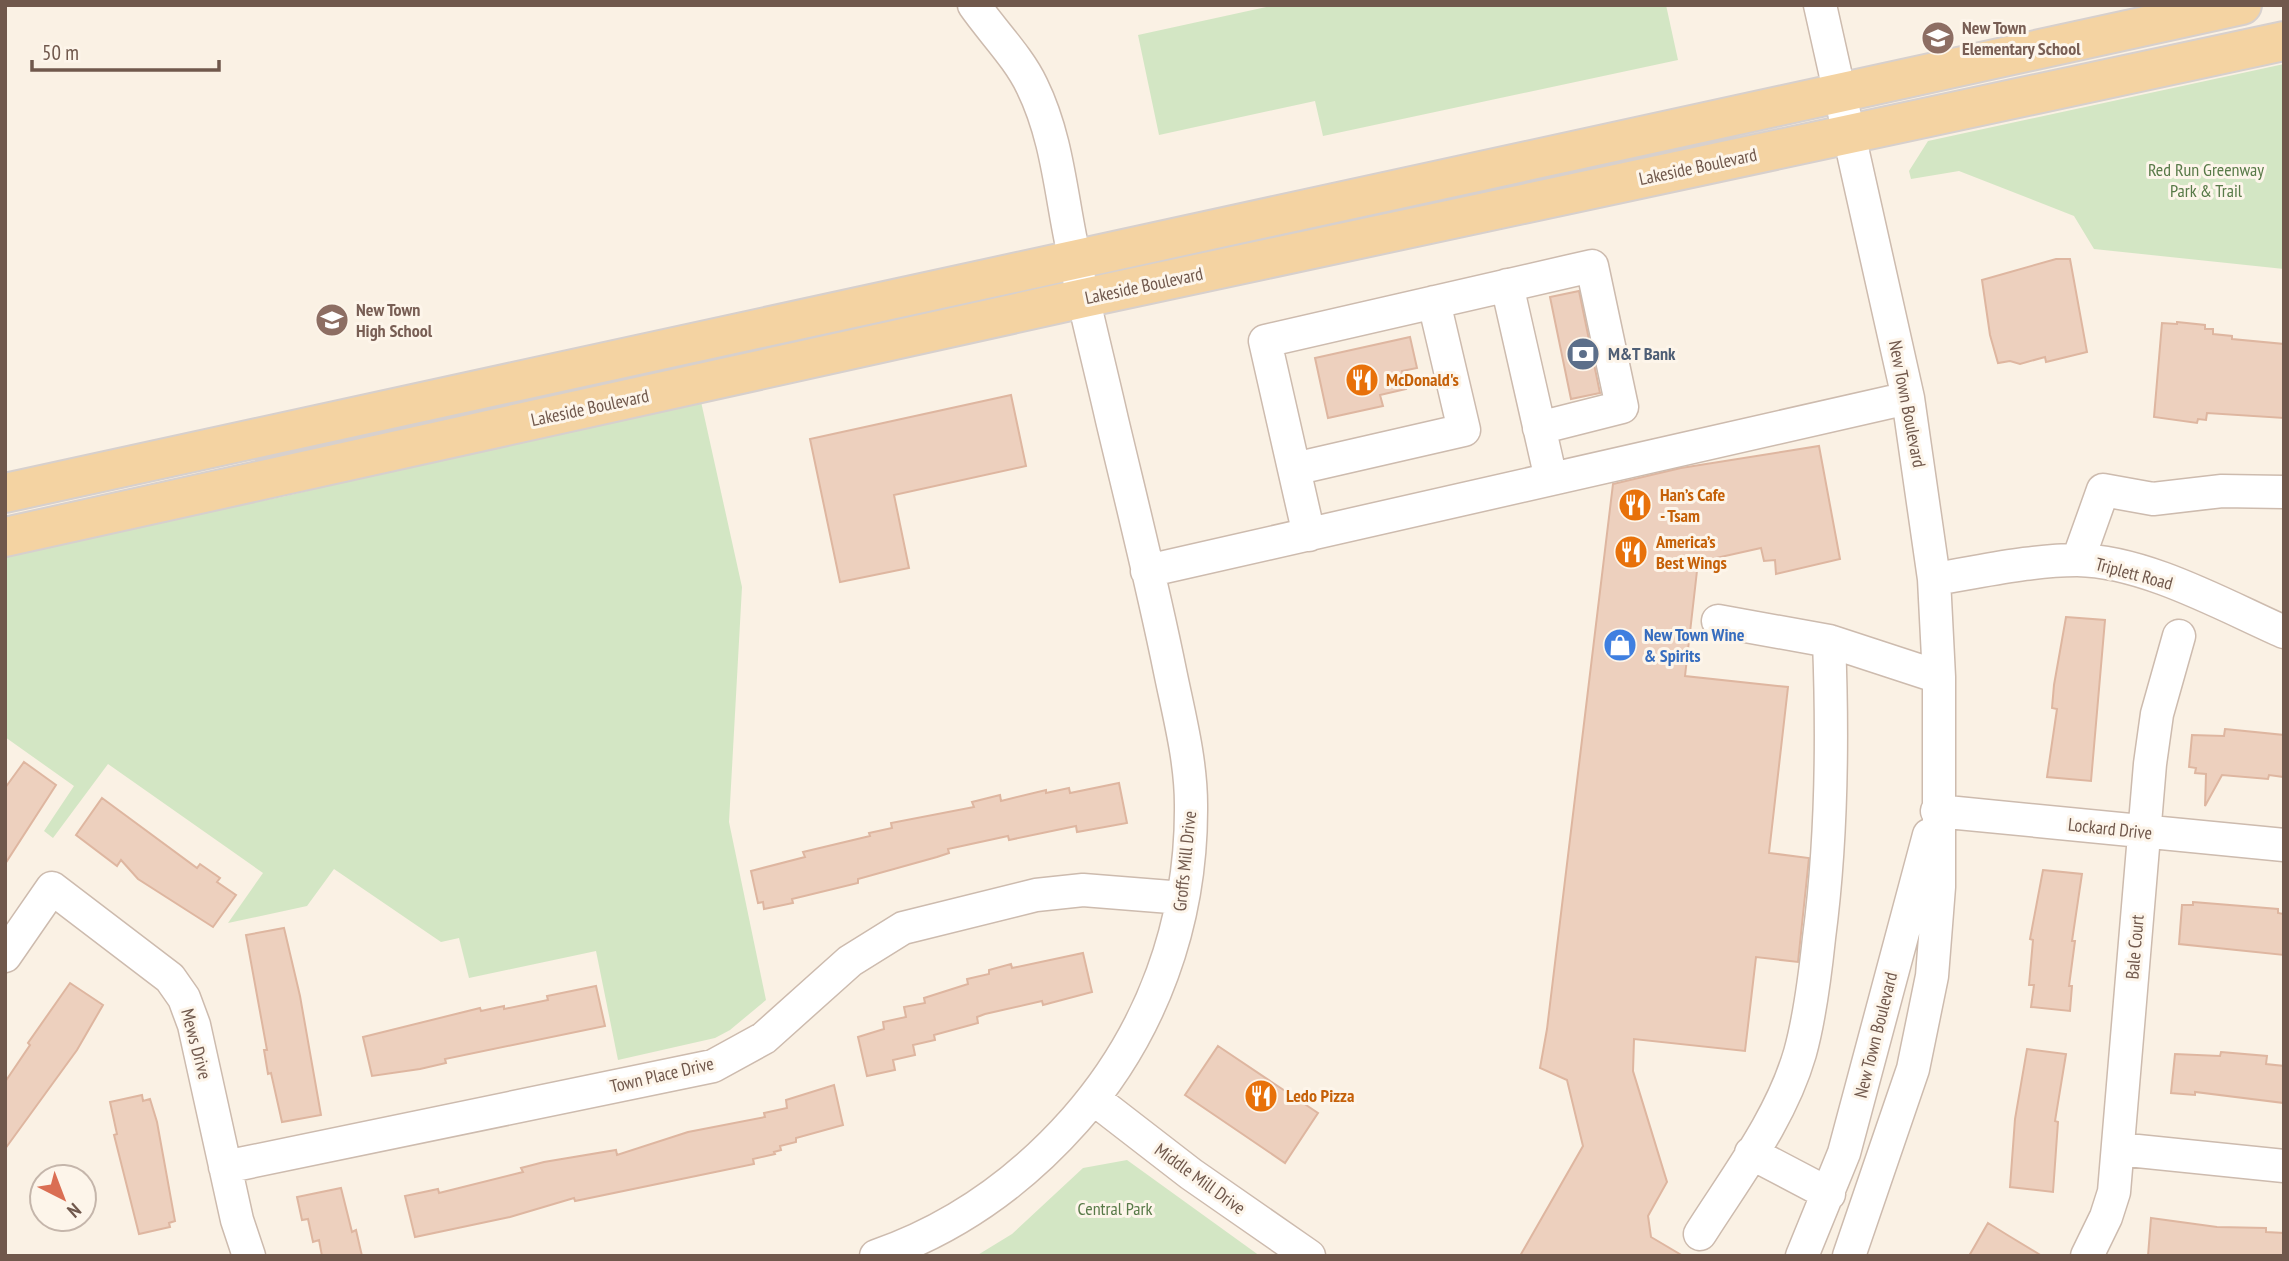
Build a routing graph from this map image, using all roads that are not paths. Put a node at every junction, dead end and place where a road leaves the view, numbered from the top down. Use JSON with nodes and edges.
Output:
{"nodes":[{"id":1,"x":974,"y":5,"type":"edge"},
{"id":2,"x":1819,"y":5,"type":"edge"},
{"id":3,"x":2242,"y":5,"type":"edge"},
{"id":4,"x":2284,"y":41,"type":"edge"},
{"id":5,"x":1838,"y":92,"type":"junction"},
{"id":6,"x":1850,"y":135,"type":"junction"},
{"id":7,"x":1074,"y":258,"type":"junction"},
{"id":8,"x":1507,"y":285,"type":"junction"},
{"id":9,"x":1084,"y":298,"type":"junction"},
{"id":10,"x":1434,"y":302,"type":"junction"},
{"id":11,"x":1908,"y":398,"type":"junction"},
{"id":12,"x":1539,"y":428,"type":"junction"},
{"id":13,"x":1294,"y":469,"type":"junction"},
{"id":14,"x":1551,"y":479,"type":"junction"},
{"id":15,"x":2284,"y":492,"type":"edge"},
{"id":16,"x":5,"y":493,"type":"edge"},
{"id":17,"x":1309,"y":534,"type":"junction"},
{"id":18,"x":5,"y":537,"type":"edge"},
{"id":19,"x":2078,"y":560,"type":"junction"},
{"id":20,"x":1147,"y":571,"type":"junction"},
{"id":21,"x":1934,"y":579,"type":"junction"},
{"id":22,"x":1718,"y":621,"type":"dead end"},
{"id":23,"x":2284,"y":632,"type":"edge"},
{"id":24,"x":2179,"y":636,"type":"dead end"},
{"id":25,"x":1829,"y":641,"type":"junction"},
{"id":26,"x":1939,"y":677,"type":"junction"},
{"id":27,"x":1937,"y":811,"type":"junction"},
{"id":28,"x":2144,"y":833,"type":"junction"},
{"id":29,"x":2284,"y":845,"type":"edge"},
{"id":30,"x":1183,"y":898,"type":"junction"},
{"id":31,"x":5,"y":956,"type":"edge"},
{"id":32,"x":1094,"y":1099,"type":"junction"},
{"id":33,"x":2118,"y":1149,"type":"junction"},
{"id":34,"x":1751,"y":1153,"type":"junction"},
{"id":35,"x":2284,"y":1166,"type":"edge"},
{"id":36,"x":225,"y":1167,"type":"junction"},
{"id":37,"x":1829,"y":1194,"type":"junction"},
{"id":38,"x":1700,"y":1234,"type":"dead end"},
{"id":39,"x":249,"y":1256,"type":"edge"},
{"id":40,"x":876,"y":1256,"type":"edge"},
{"id":41,"x":1309,"y":1256,"type":"edge"},
{"id":42,"x":1802,"y":1256,"type":"edge"},
{"id":43,"x":1849,"y":1256,"type":"edge"},
{"id":44,"x":2087,"y":1256,"type":"edge"}],
"edges":[{"from":1,"to":7,"type":"street","name":"Groffs Mill Drive"},
{"from":2,"to":5,"type":"street","name":"New Town Boulevard"},
{"from":3,"to":5,"type":"main road"},
{"from":4,"to":6,"type":"main road","name":"Lakeside Boulevard"},
{"from":5,"to":6,"type":"street","name":"New Town Boulevard"},
{"from":5,"to":7,"type":"main road"},
{"from":6,"to":9,"type":"main road","name":"Lakeside Boulevard"},
{"from":6,"to":11,"type":"street","name":"New Town Boulevard"},
{"from":7,"to":9,"type":"street","name":"Groffs Mill Drive"},
{"from":7,"to":16,"type":"main road"},
{"from":8,"to":10,"type":"street"},
{"from":8,"to":12,"type":"street"},
{"from":8,"to":12,"type":"street"},
{"from":9,"to":18,"type":"main road","name":"Lakeside Boulevard"},
{"from":9,"to":20,"type":"street","name":"Groffs Mill Drive"},
{"from":10,"to":13,"type":"street"},
{"from":10,"to":13,"type":"street"},
{"from":11,"to":14,"type":"street"},
{"from":11,"to":21,"type":"street","name":"New Town Boulevard"},
{"from":12,"to":14,"type":"street"},
{"from":13,"to":17,"type":"street"},
{"from":14,"to":17,"type":"street"},
{"from":15,"to":19,"type":"street"},
{"from":17,"to":20,"type":"street"},
{"from":19,"to":21,"type":"street","name":"Triplett Road"},
{"from":19,"to":23,"type":"street","name":"Triplett Road"},
{"from":20,"to":30,"type":"street","name":"Groffs Mill Drive"},
{"from":21,"to":26,"type":"street","name":"New Town Boulevard"},
{"from":22,"to":25,"type":"street"},
{"from":24,"to":28,"type":"street","name":"Bale Court"},
{"from":25,"to":26,"type":"street"},
{"from":25,"to":34,"type":"street"},
{"from":26,"to":27,"type":"street","name":"New Town Boulevard"},
{"from":27,"to":28,"type":"street","name":"Lockard Drive"},
{"from":27,"to":37,"type":"street","name":"New Town Boulevard"},
{"from":27,"to":43,"type":"street","name":"New Town Boulevard"},
{"from":28,"to":29,"type":"street","name":"Lockard Drive"},
{"from":28,"to":33,"type":"street","name":"Bale Court"},
{"from":30,"to":32,"type":"street","name":"Groffs Mill Drive"},
{"from":30,"to":36,"type":"street","name":"Town Place Drive"},
{"from":31,"to":36,"type":"street","name":"Mews Drive"},
{"from":32,"to":40,"type":"street","name":"Groffs Mill Drive"},
{"from":32,"to":41,"type":"street","name":"Middle Mill Drive"},
{"from":33,"to":35,"type":"street"},
{"from":33,"to":44,"type":"street","name":"Bale Court"},
{"from":34,"to":37,"type":"street"},
{"from":34,"to":38,"type":"street"},
{"from":36,"to":39,"type":"street","name":"Mews Drive"},
{"from":37,"to":42,"type":"street","name":"New Town Boulevard"}]}
